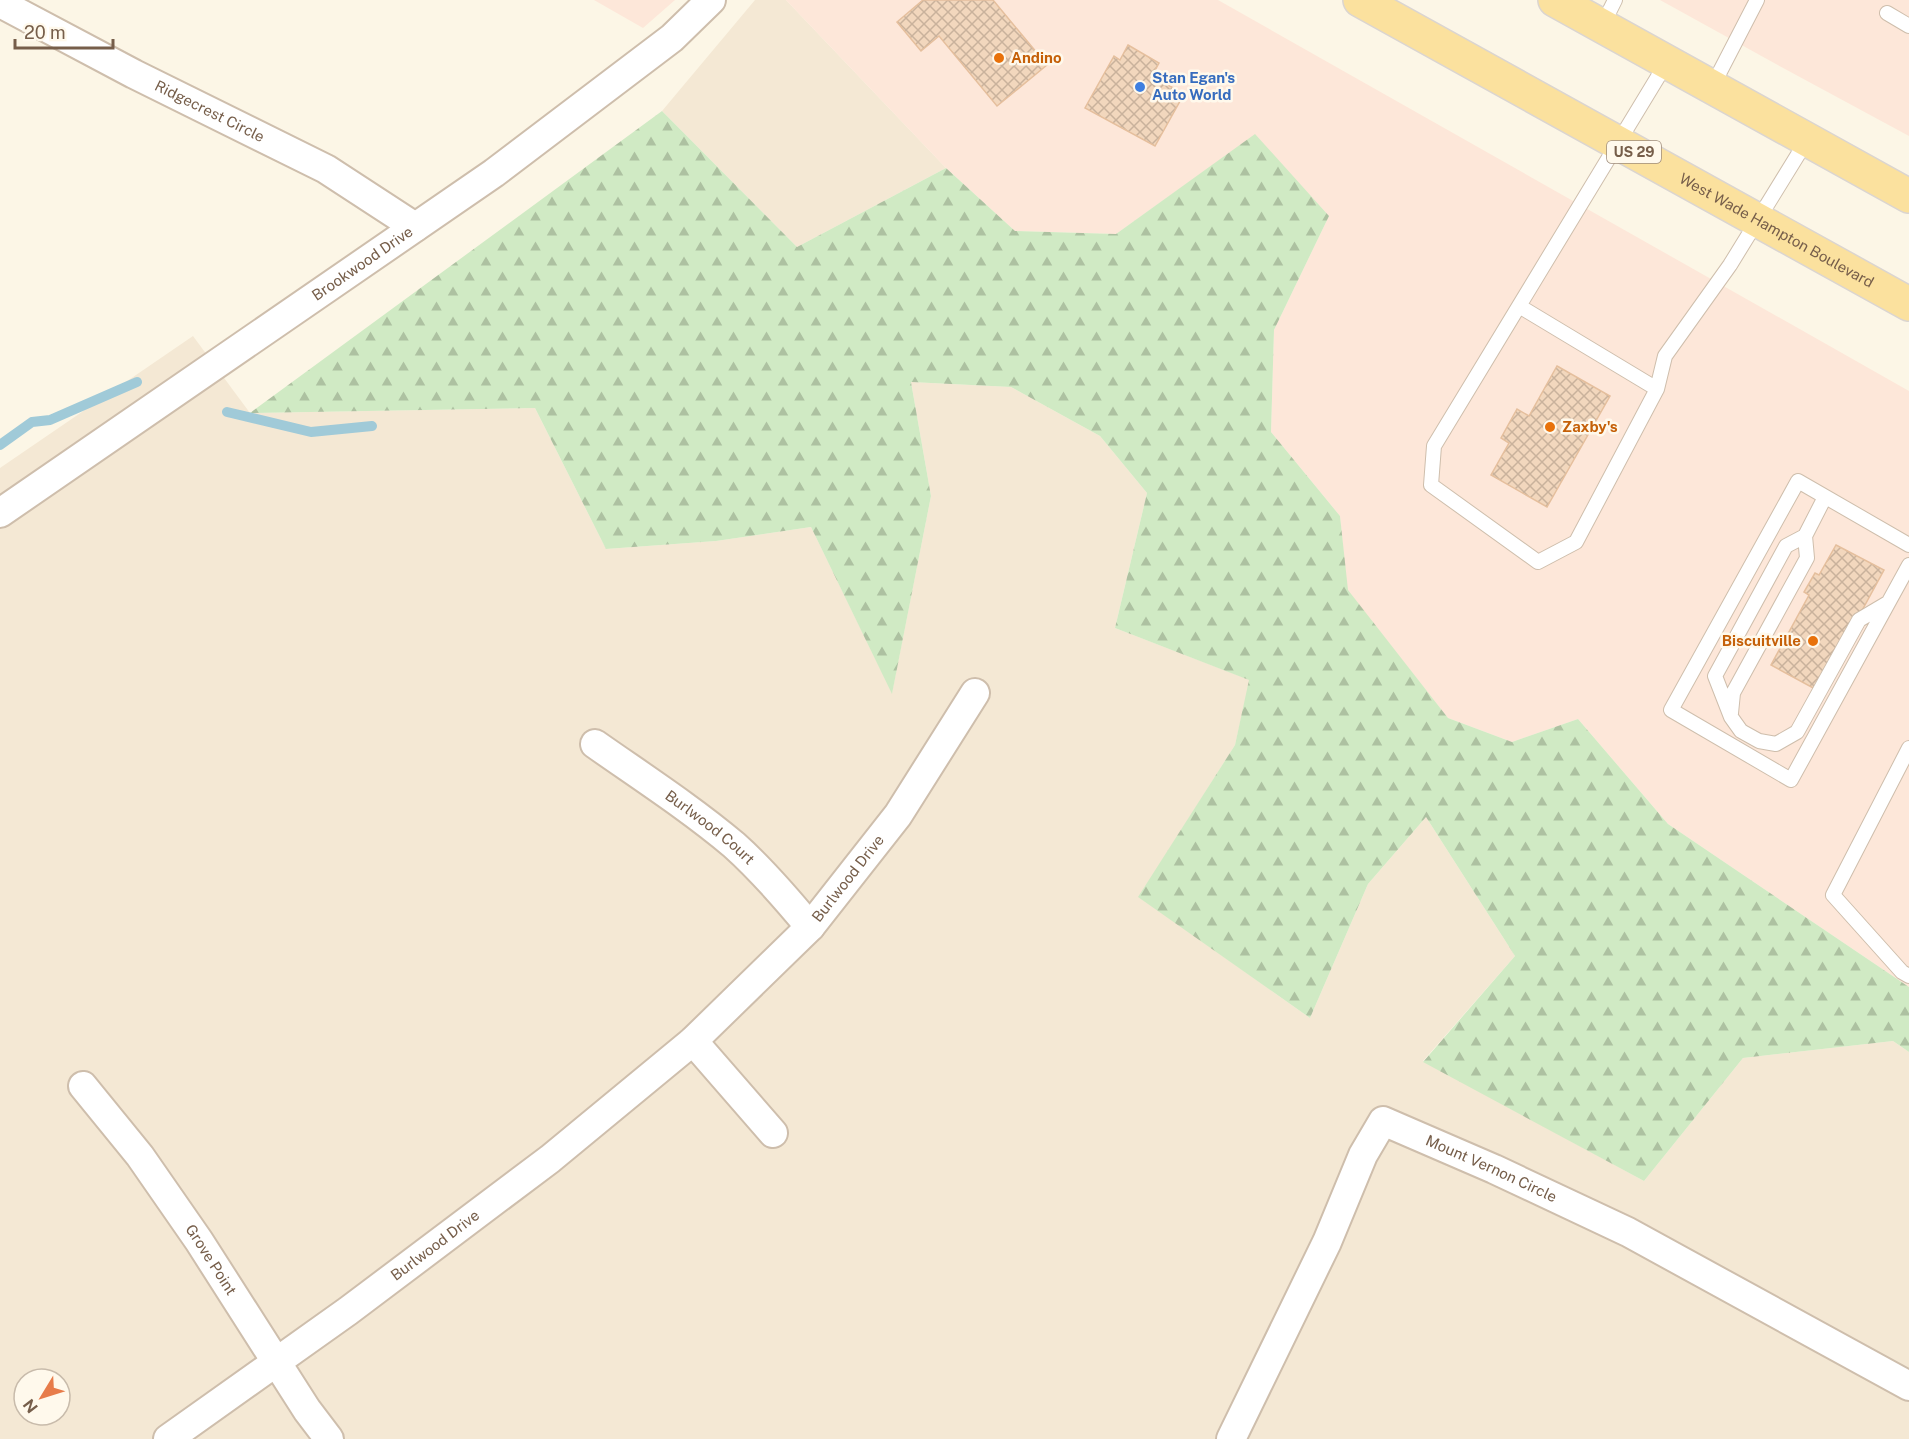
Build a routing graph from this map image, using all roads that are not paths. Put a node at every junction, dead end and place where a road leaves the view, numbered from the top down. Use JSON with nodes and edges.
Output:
{"nodes":[{"id":1,"x":711,"y":0,"type":"edge"},
{"id":2,"x":1360,"y":0,"type":"edge"},
{"id":3,"x":1556,"y":0,"type":"edge"},
{"id":4,"x":1756,"y":0,"type":"edge"},
{"id":5,"x":0,"y":3,"type":"edge"},
{"id":6,"x":1609,"y":13,"type":"edge"},
{"id":7,"x":1887,"y":13,"type":"dead end"},
{"id":8,"x":1909,"y":26,"type":"edge"},
{"id":9,"x":1667,"y":62,"type":"junction"},
{"id":10,"x":1712,"y":87,"type":"junction"},
{"id":11,"x":1807,"y":140,"type":"junction"},
{"id":12,"x":1618,"y":143,"type":"junction"},
{"id":13,"x":1909,"y":196,"type":"edge"},
{"id":14,"x":1756,"y":220,"type":"junction"},
{"id":15,"x":415,"y":227,"type":"junction"},
{"id":16,"x":1909,"y":304,"type":"edge"},
{"id":17,"x":1519,"y":306,"type":"junction"},
{"id":18,"x":1657,"y":389,"type":"junction"},
{"id":19,"x":1825,"y":497,"type":"junction"},
{"id":20,"x":0,"y":513,"type":"edge"},
{"id":21,"x":1805,"y":536,"type":"junction"},
{"id":22,"x":1909,"y":545,"type":"edge"},
{"id":23,"x":1909,"y":565,"type":"edge"},
{"id":24,"x":1888,"y":603,"type":"junction"},
{"id":25,"x":975,"y":693,"type":"dead end"},
{"id":26,"x":1731,"y":717,"type":"junction"},
{"id":27,"x":595,"y":744,"type":"dead end"},
{"id":28,"x":1909,"y":748,"type":"edge"},
{"id":29,"x":810,"y":927,"type":"junction"},
{"id":30,"x":1909,"y":976,"type":"edge"},
{"id":31,"x":693,"y":1041,"type":"junction"},
{"id":32,"x":82,"y":1086,"type":"dead end"},
{"id":33,"x":773,"y":1133,"type":"dead end"},
{"id":34,"x":276,"y":1362,"type":"junction"},
{"id":35,"x":1909,"y":1386,"type":"edge"},
{"id":36,"x":168,"y":1439,"type":"edge"},
{"id":37,"x":329,"y":1439,"type":"edge"},
{"id":38,"x":1231,"y":1439,"type":"edge"}],
"edges":[{"from":1,"to":15,"type":"street","name":"Brookwood Drive"},
{"from":2,"to":12,"type":"main road","name":"West Wade Hampton Boulevard","number":"US 29"},
{"from":3,"to":6,"type":"main road"},
{"from":4,"to":10,"type":"lane"},
{"from":5,"to":15,"type":"street","name":"Ridgecrest Circle"},
{"from":6,"to":9,"type":"main road"},
{"from":7,"to":8,"type":"lane"},
{"from":9,"to":10,"type":"main road"},
{"from":9,"to":12,"type":"lane"},
{"from":10,"to":11,"type":"main road"},
{"from":11,"to":13,"type":"main road"},
{"from":11,"to":14,"type":"lane"},
{"from":12,"to":14,"type":"main road","name":"West Wade Hampton Boulevard","number":"US 29"},
{"from":12,"to":17,"type":"lane"},
{"from":14,"to":16,"type":"main road","name":"West Wade Hampton Boulevard","number":"US 29"},
{"from":14,"to":18,"type":"lane"},
{"from":15,"to":20,"type":"street","name":"Brookwood Drive"},
{"from":17,"to":18,"type":"lane"},
{"from":17,"to":18,"type":"lane"},
{"from":19,"to":21,"type":"lane"},
{"from":19,"to":22,"type":"lane"},
{"from":19,"to":24,"type":"lane"},
{"from":21,"to":26,"type":"lane"},
{"from":21,"to":26,"type":"lane"},
{"from":23,"to":24,"type":"lane"},
{"from":24,"to":26,"type":"lane"},
{"from":25,"to":29,"type":"street","name":"Burlwood Drive"},
{"from":27,"to":29,"type":"street","name":"Burlwood Court"},
{"from":28,"to":30,"type":"lane"},
{"from":29,"to":31,"type":"street","name":"Burlwood Drive"},
{"from":31,"to":33,"type":"street"},
{"from":31,"to":34,"type":"street","name":"Burlwood Drive"},
{"from":32,"to":34,"type":"street","name":"Grove Point"},
{"from":34,"to":36,"type":"street","name":"Burlwood Drive"},
{"from":34,"to":37,"type":"street","name":"Grove Point"},
{"from":35,"to":38,"type":"street","name":"Mount Vernon Circle"}]}
